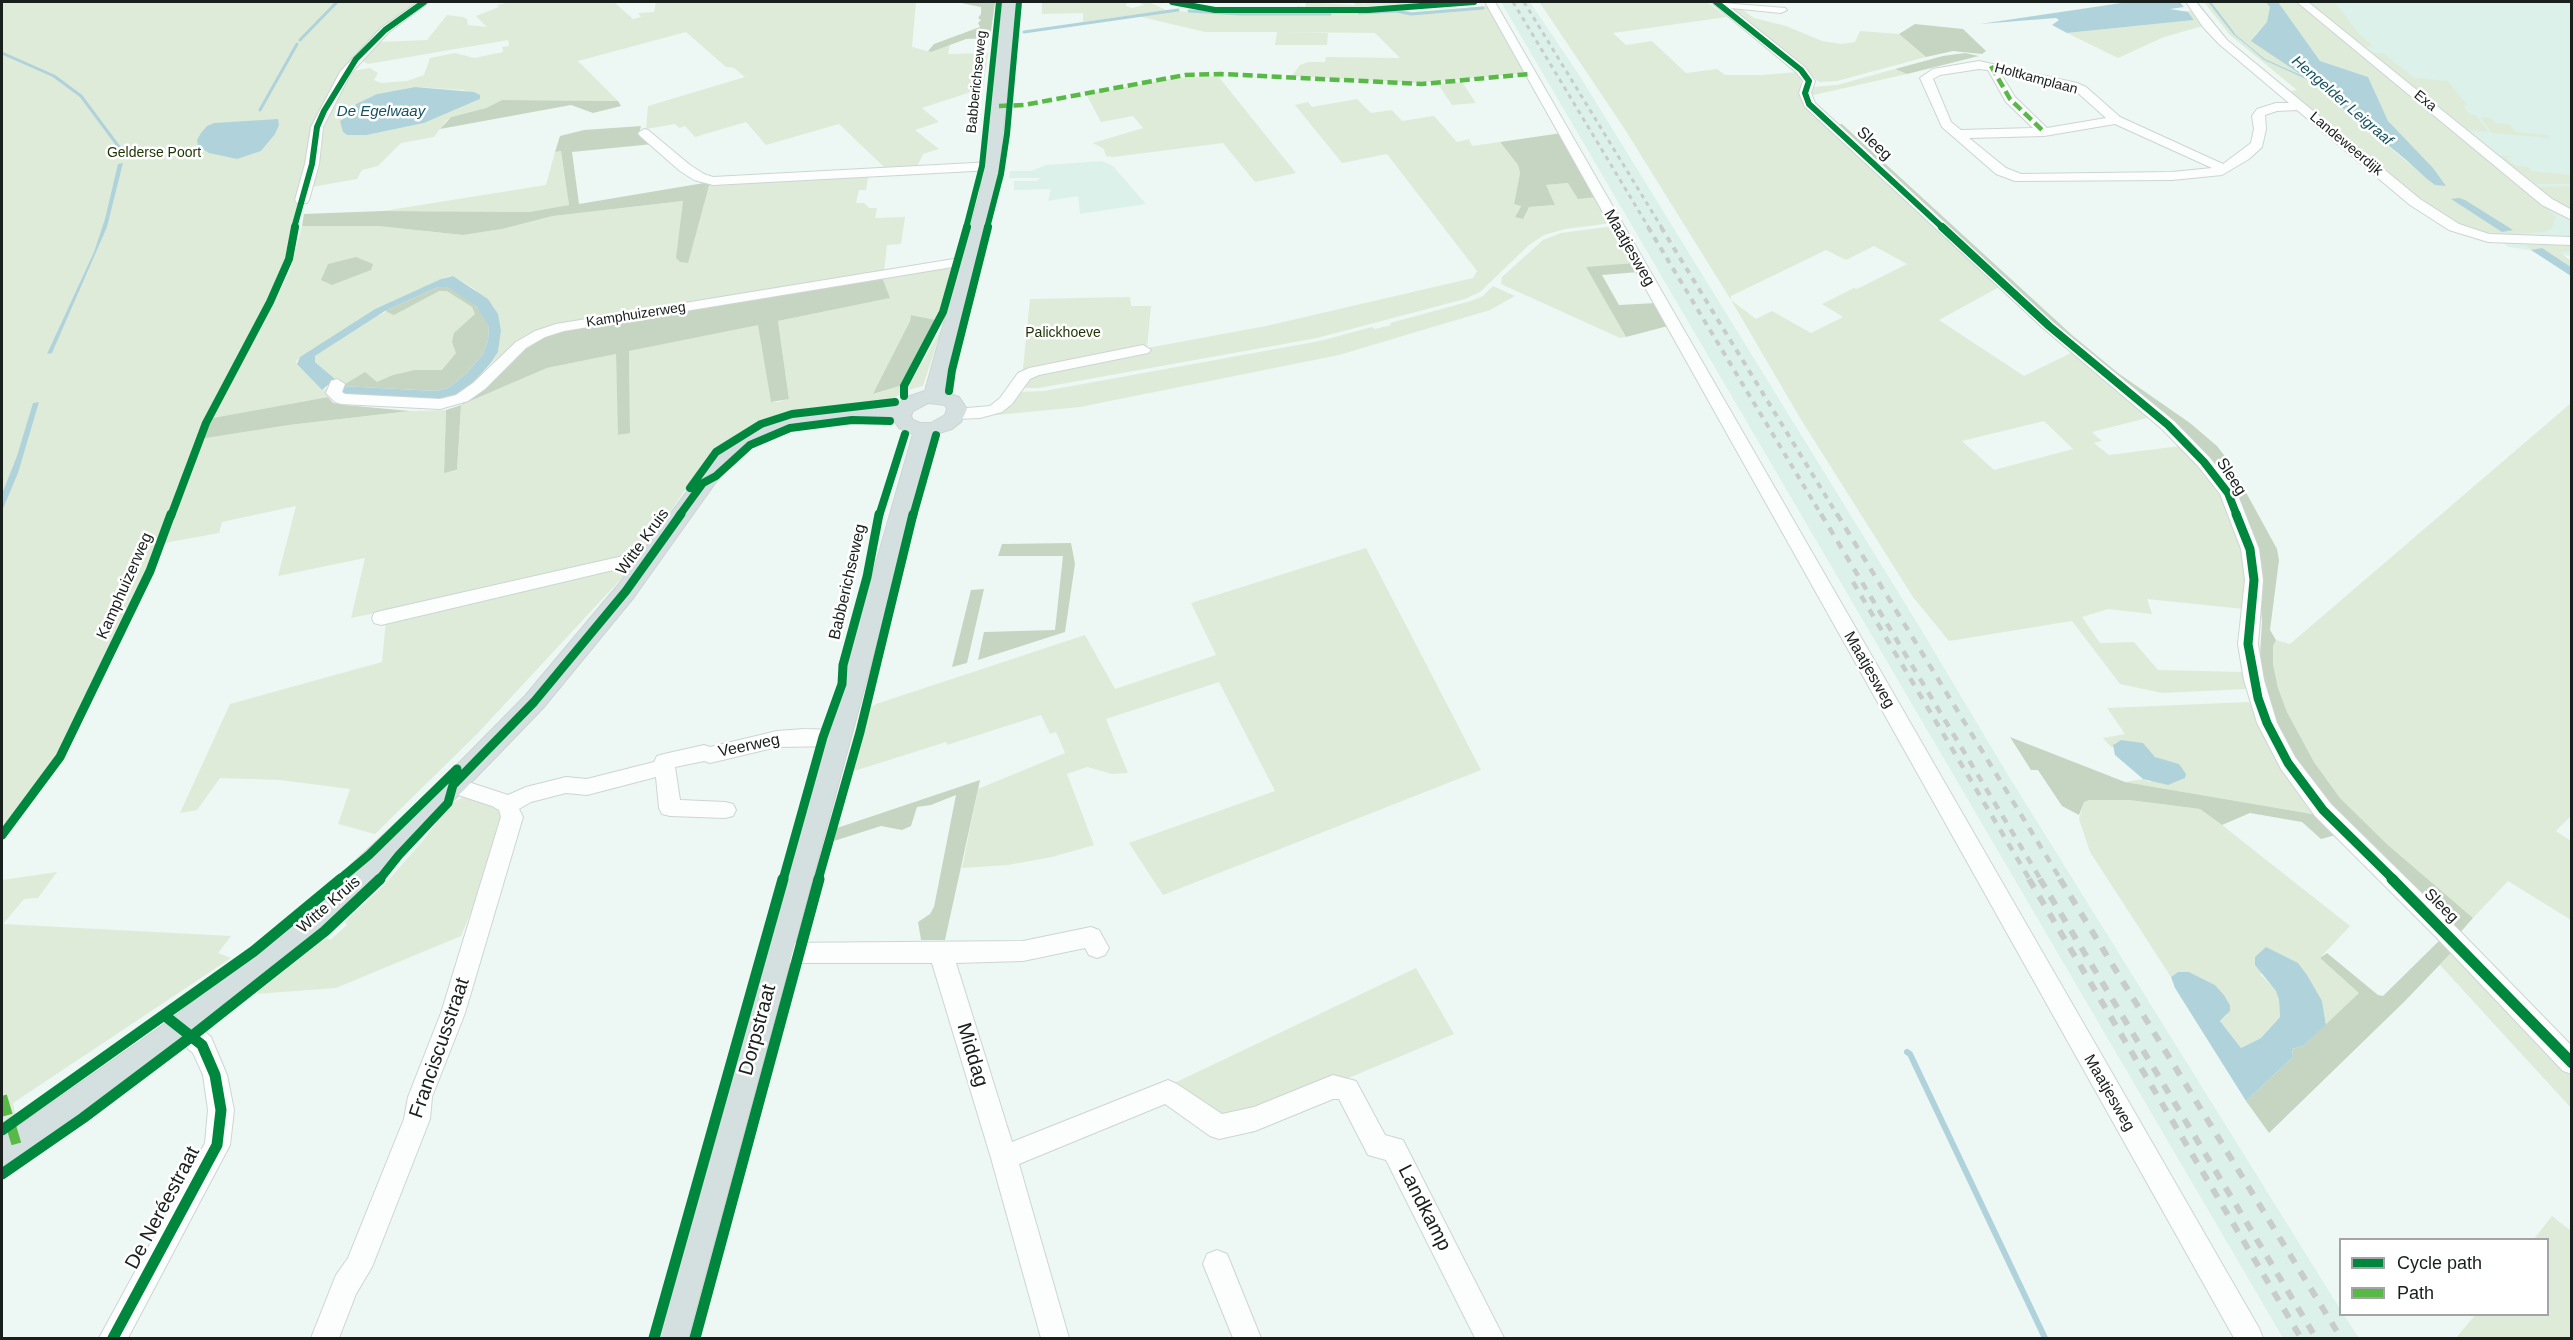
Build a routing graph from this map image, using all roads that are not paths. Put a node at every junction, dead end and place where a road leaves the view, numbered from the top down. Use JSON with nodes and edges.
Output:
{"nodes":[{"id":1,"x":424,"y":2,"type":"edge"},
{"id":2,"x":1010,"y":2,"type":"edge"},
{"id":3,"x":1491,"y":2,"type":"edge"},
{"id":4,"x":2191,"y":2,"type":"edge"},
{"id":5,"x":2302,"y":2,"type":"edge"},
{"id":6,"x":1717,"y":3,"type":"edge"},
{"id":7,"x":1781,"y":10,"type":"dead end"},
{"id":8,"x":1991,"y":66,"type":"junction"},
{"id":9,"x":2301,"y":106,"type":"junction"},
{"id":10,"x":2116,"y":120,"type":"junction"},
{"id":11,"x":2044,"y":132,"type":"junction"},
{"id":12,"x":644,"y":133,"type":"dead end"},
{"id":13,"x":1957,"y":134,"type":"junction"},
{"id":14,"x":992,"y":166,"type":"junction"},
{"id":15,"x":2224,"y":169,"type":"junction"},
{"id":16,"x":302,"y":200,"type":"dead end"},
{"id":17,"x":2568,"y":229,"type":"edge"},
{"id":18,"x":972,"y":260,"type":"junction"},
{"id":19,"x":1143,"y":350,"type":"dead end"},
{"id":20,"x":338,"y":384,"type":"dead end"},
{"id":21,"x":934,"y":396,"type":"junction"},
{"id":22,"x":902,"y":412,"type":"junction"},
{"id":23,"x":956,"y":414,"type":"junction"},
{"id":24,"x":924,"y":430,"type":"junction"},
{"id":25,"x":654,"y":555,"type":"junction"},
{"id":26,"x":381,"y":618,"type":"dead end"},
{"id":27,"x":839,"y":738,"type":"junction"},
{"id":28,"x":665,"y":766,"type":"junction"},
{"id":29,"x":453,"y":785,"type":"junction"},
{"id":30,"x":507,"y":805,"type":"junction"},
{"id":31,"x":725,"y":810,"type":"dead end"},
{"id":32,"x":1097,"y":948,"type":"dead end"},
{"id":33,"x":779,"y":953,"type":"junction"},
{"id":34,"x":941,"y":953,"type":"junction"},
{"id":35,"x":182,"y":1028,"type":"junction"},
{"id":36,"x":2571,"y":1063,"type":"edge"},
{"id":37,"x":2,"y":1156,"type":"edge"},
{"id":38,"x":1004,"y":1158,"type":"junction"},
{"id":39,"x":1217,"y":1264,"type":"dead end"},
{"id":40,"x":113,"y":1338,"type":"edge"},
{"id":41,"x":326,"y":1338,"type":"edge"},
{"id":42,"x":671,"y":1338,"type":"edge"},
{"id":43,"x":1055,"y":1338,"type":"edge"},
{"id":44,"x":1247,"y":1338,"type":"edge"},
{"id":45,"x":1490,"y":1338,"type":"edge"},
{"id":46,"x":2249,"y":1338,"type":"edge"}],
"edges":[{"from":1,"to":16,"type":"street"},
{"from":2,"to":14,"type":"main road","name":"Babberichseweg"},
{"from":3,"to":46,"type":"street","name":"Maatjesweg"},
{"from":4,"to":9,"type":"street","name":"Landeweerdijk"},
{"from":5,"to":17,"type":"street","name":"Exa"},
{"from":6,"to":7,"type":"street","name":"Sleeg"},
{"from":6,"to":36,"type":"street","name":"Sleeg"},
{"from":8,"to":10,"type":"street","name":"Holtkamplaan"},
{"from":8,"to":11,"type":"street"},
{"from":8,"to":13,"type":"street","name":"Holtkamplaan"},
{"from":9,"to":15,"type":"street"},
{"from":9,"to":17,"type":"street","name":"Landeweerdijk"},
{"from":10,"to":11,"type":"street"},
{"from":10,"to":15,"type":"street","name":"Holtkamplaan"},
{"from":11,"to":13,"type":"street"},
{"from":12,"to":14,"type":"street"},
{"from":13,"to":15,"type":"street","name":"Holtkamplaan"},
{"from":14,"to":18,"type":"main road","name":"Babberichseweg"},
{"from":18,"to":20,"type":"street","name":"Kamphuizerweg"},
{"from":18,"to":21,"type":"main road","name":"Babberichseweg"},
{"from":19,"to":23,"type":"street"},
{"from":21,"to":22,"type":"main road"},
{"from":21,"to":23,"type":"main road"},
{"from":22,"to":24,"type":"main road"},
{"from":22,"to":25,"type":"main road","name":"Witte Kruis"},
{"from":23,"to":24,"type":"main road"},
{"from":24,"to":27,"type":"main road","name":"Babberichseweg"},
{"from":25,"to":26,"type":"street","name":"Witte Kruis"},
{"from":25,"to":29,"type":"main road","name":"Witte Kruis"},
{"from":27,"to":28,"type":"street","name":"Veerweg"},
{"from":27,"to":33,"type":"main road","name":"Dorpstraat"},
{"from":28,"to":30,"type":"street","name":"Veerweg"},
{"from":28,"to":31,"type":"street"},
{"from":29,"to":30,"type":"street"},
{"from":29,"to":35,"type":"main road","name":"Witte Kruis"},
{"from":30,"to":41,"type":"street","name":"Franciscusstraat"},
{"from":32,"to":34,"type":"street"},
{"from":33,"to":34,"type":"street"},
{"from":33,"to":42,"type":"main road","name":"Dorpstraat"},
{"from":34,"to":38,"type":"street","name":"Middag"},
{"from":35,"to":37,"type":"main road","name":"Witte Kruis"},
{"from":35,"to":40,"type":"street","name":"De Neréestraat"},
{"from":38,"to":43,"type":"street","name":"Middag"},
{"from":38,"to":45,"type":"street","name":"Landkamp"},
{"from":39,"to":44,"type":"street"}]}
